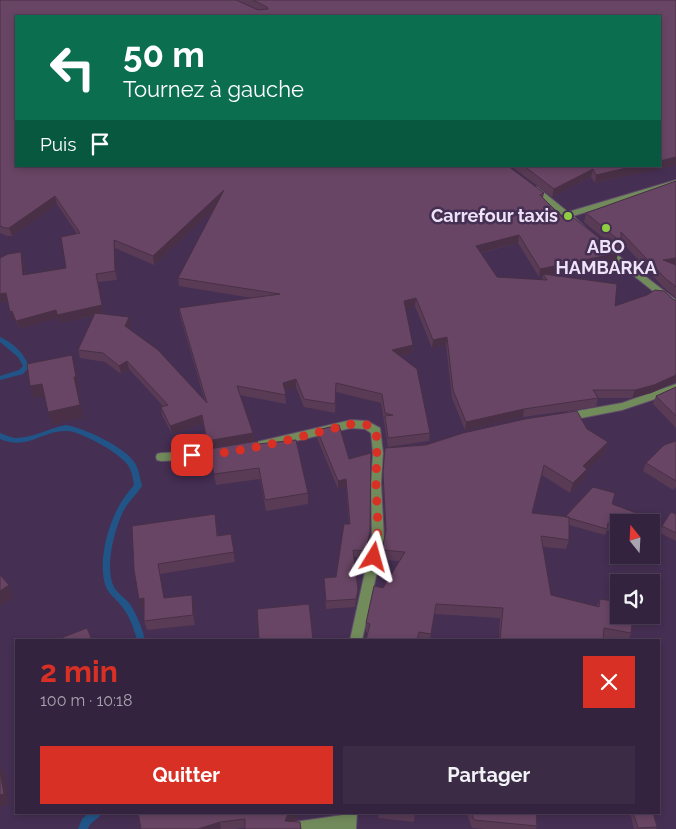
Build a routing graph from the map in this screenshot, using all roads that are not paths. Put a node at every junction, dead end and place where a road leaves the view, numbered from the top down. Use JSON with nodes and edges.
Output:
{"nodes":[{"id":1,"x":525,"y":182,"type":"edge"},
{"id":2,"x":676,"y":182,"type":"edge"},
{"id":3,"x":568,"y":215,"type":"junction"},
{"id":4,"x":588,"y":233,"type":"edge"},
{"id":5,"x":601,"y":244,"type":"edge"},
{"id":6,"x":676,"y":306,"type":"edge"},
{"id":7,"x":676,"y":388,"type":"edge"},
{"id":8,"x":551,"y":419,"type":"edge"},
{"id":9,"x":250,"y":447,"type":"edge"},
{"id":10,"x":233,"y":450,"type":"edge"},
{"id":11,"x":161,"y":456,"type":"dead end"},
{"id":12,"x":356,"y":639,"type":"edge"},
{"id":13,"x":349,"y":821,"type":"edge"},
{"id":14,"x":294,"y":829,"type":"edge"}],
"edges":[{"from":1,"to":3,"type":"street"},
{"from":2,"to":3,"type":"street"},
{"from":3,"to":4,"type":"street"},
{"from":5,"to":6,"type":"street"},
{"from":7,"to":8,"type":"street"},
{"from":9,"to":12,"type":"street"},
{"from":10,"to":11,"type":"street"},
{"from":13,"to":14,"type":"street"}]}
